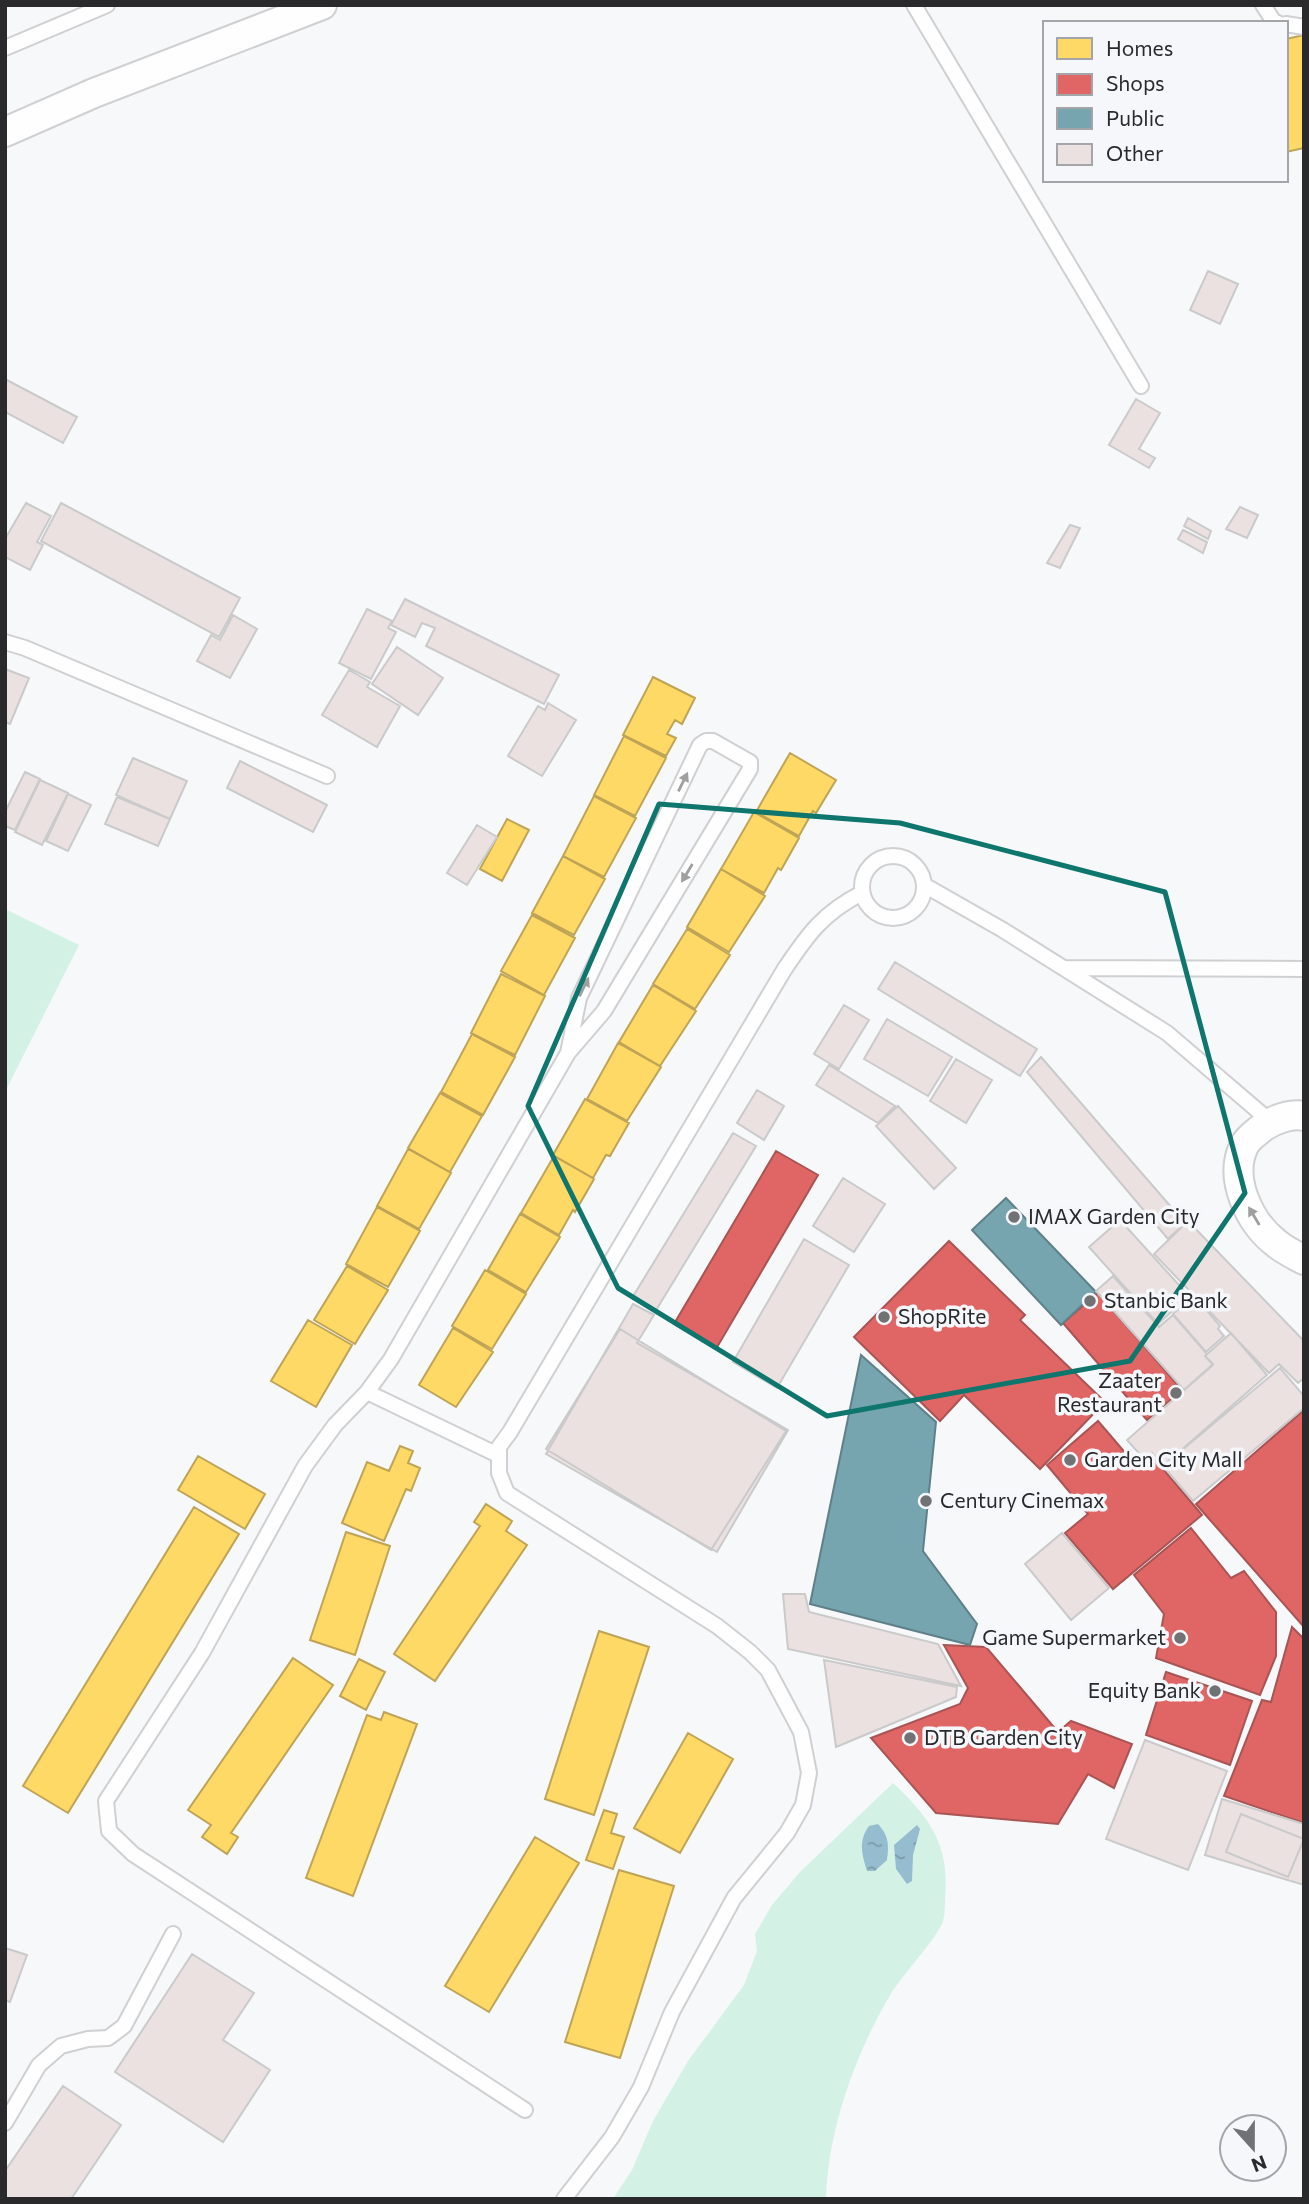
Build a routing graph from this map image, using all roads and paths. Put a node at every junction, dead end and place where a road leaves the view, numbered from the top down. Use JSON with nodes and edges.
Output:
{"nodes":[{"id":1,"x":107,"y":5,"type":"edge"},
{"id":2,"x":321,"y":5,"type":"edge"},
{"id":3,"x":914,"y":5,"type":"edge"},
{"id":4,"x":1263,"y":5,"type":"edge"},
{"id":5,"x":1274,"y":21,"type":"edge"},
{"id":6,"x":5,"y":48,"type":"edge"},
{"id":7,"x":5,"y":132,"type":"edge"},
{"id":8,"x":1141,"y":386,"type":"dead end"},
{"id":9,"x":5,"y":642,"type":"edge"},
{"id":10,"x":327,"y":776,"type":"dead end"},
{"id":11,"x":924,"y":885,"type":"junction"},
{"id":12,"x":862,"y":893,"type":"junction"},
{"id":13,"x":1064,"y":968,"type":"junction"},
{"id":14,"x":1304,"y":969,"type":"edge"},
{"id":15,"x":568,"y":1053,"type":"junction"},
{"id":16,"x":1304,"y":1116,"type":"edge"},
{"id":17,"x":1271,"y":1122,"type":"junction"},
{"id":18,"x":1304,"y":1260,"type":"edge"},
{"id":19,"x":367,"y":1392,"type":"junction"},
{"id":20,"x":498,"y":1455,"type":"junction"},
{"id":21,"x":173,"y":1934,"type":"dead end"},
{"id":22,"x":526,"y":2110,"type":"dead end"},
{"id":23,"x":5,"y":2123,"type":"edge"},
{"id":24,"x":564,"y":2199,"type":"edge"}],
"edges":[{"from":1,"to":6,"type":"lane"},
{"from":2,"to":7,"type":"street"},
{"from":3,"to":8,"type":"lane"},
{"from":4,"to":5,"type":"lane"},
{"from":9,"to":10,"type":"lane"},
{"from":11,"to":12,"type":"lane"},
{"from":11,"to":12,"type":"lane"},
{"from":11,"to":13,"type":"lane"},
{"from":12,"to":20,"type":"lane"},
{"from":13,"to":14,"type":"lane"},
{"from":13,"to":17,"type":"lane"},
{"from":15,"to":15,"type":"lane","one_way":true},
{"from":15,"to":19,"type":"lane"},
{"from":16,"to":17,"type":"street"},
{"from":18,"to":17,"type":"street","one_way":true},
{"from":19,"to":20,"type":"lane"},
{"from":19,"to":22,"type":"lane"},
{"from":20,"to":24,"type":"lane"},
{"from":21,"to":23,"type":"lane"}]}
